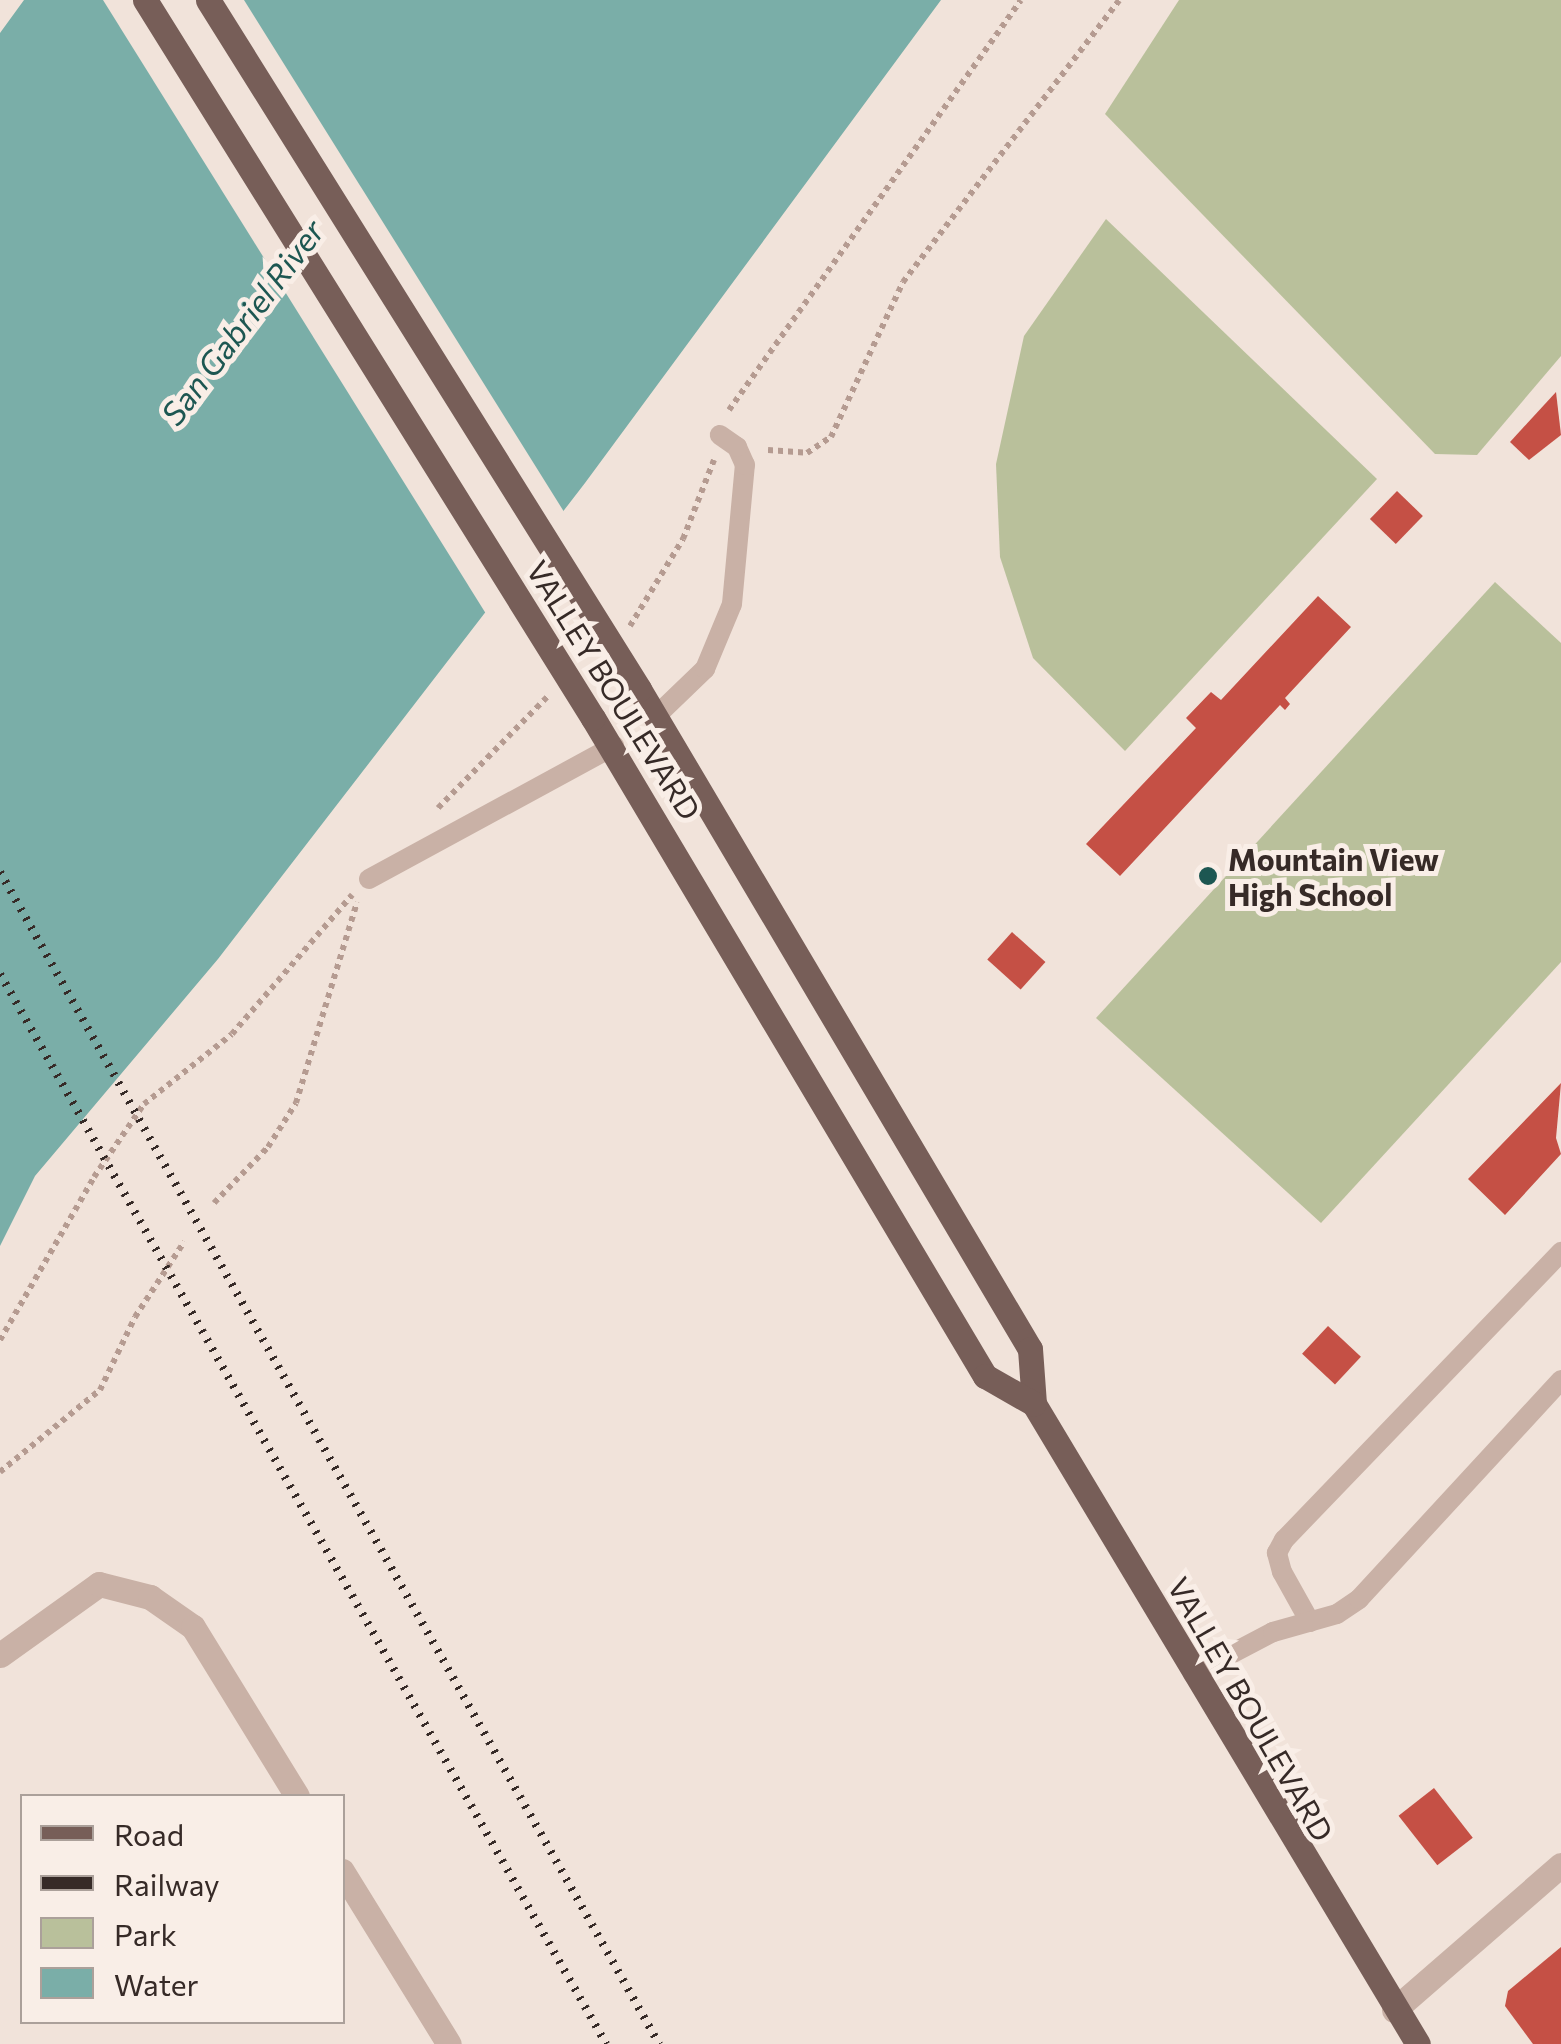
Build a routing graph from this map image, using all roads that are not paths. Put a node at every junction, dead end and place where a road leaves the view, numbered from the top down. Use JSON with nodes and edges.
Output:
{"nodes":[{"id":1,"x":145,"y":0,"type":"edge"},
{"id":2,"x":208,"y":0,"type":"edge"},
{"id":3,"x":728,"y":441,"type":"road end"},
{"id":4,"x":654,"y":718,"type":"junction"},
{"id":5,"x":614,"y":746,"type":"junction"},
{"id":6,"x":369,"y":879,"type":"road end"},
{"id":7,"x":1561,"y":1252,"type":"edge"},
{"id":8,"x":1561,"y":1380,"type":"edge"},
{"id":9,"x":1034,"y":1404,"type":"junction"},
{"id":10,"x":1310,"y":1622,"type":"junction"},
{"id":11,"x":0,"y":1655,"type":"edge"},
{"id":12,"x":1193,"y":1674,"type":"junction"},
{"id":13,"x":296,"y":1794,"type":"edge"},
{"id":14,"x":1561,"y":1865,"type":"edge"},
{"id":15,"x":345,"y":1876,"type":"edge"},
{"id":16,"x":1394,"y":2010,"type":"junction"},
{"id":17,"x":449,"y":2044,"type":"edge"},
{"id":18,"x":1418,"y":2044,"type":"edge"}],
"edges":[{"from":1,"to":5,"type":"main road","name":"VALLEY BOULEVARD","bridge":true},
{"from":2,"to":4,"type":"main road","name":"VALLEY BOULEVARD","bridge":true},
{"from":3,"to":4,"type":"lane"},
{"from":4,"to":9,"type":"main road","name":"VALLEY BOULEVARD"},
{"from":5,"to":6,"type":"lane"},
{"from":5,"to":9,"type":"main road","name":"VALLEY BOULEVARD"},
{"from":7,"to":10,"type":"lane"},
{"from":8,"to":10,"type":"lane"},
{"from":9,"to":12,"type":"main road","name":"VALLEY BOULEVARD"},
{"from":10,"to":12,"type":"lane"},
{"from":11,"to":13,"type":"street"},
{"from":12,"to":16,"type":"main road","name":"VALLEY BOULEVARD"},
{"from":14,"to":16,"type":"street"},
{"from":15,"to":17,"type":"street"},
{"from":16,"to":18,"type":"main road","name":"VALLEY BOULEVARD"}]}
